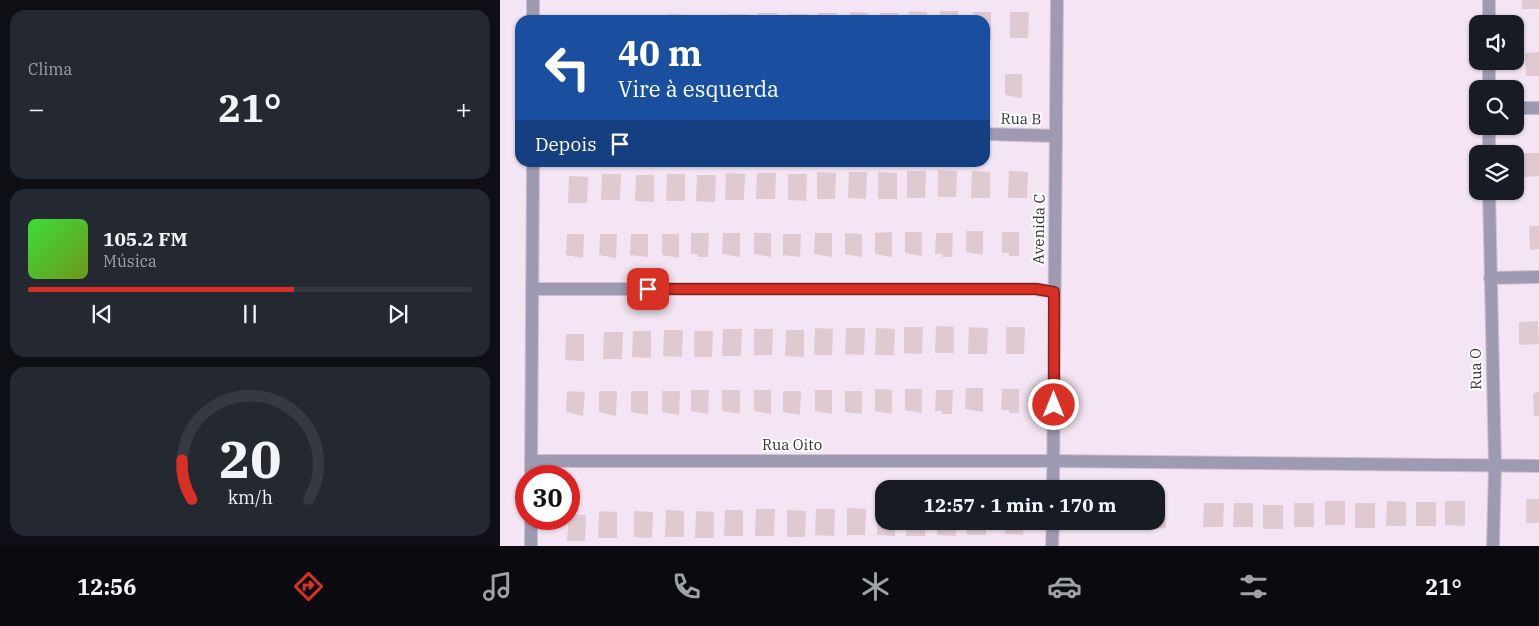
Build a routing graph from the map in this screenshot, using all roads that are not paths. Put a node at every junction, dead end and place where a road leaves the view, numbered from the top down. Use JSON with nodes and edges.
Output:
{"nodes":[{"id":1,"x":533,"y":0,"type":"edge"},
{"id":2,"x":1057,"y":0,"type":"edge"},
{"id":3,"x":1489,"y":0,"type":"edge"},
{"id":4,"x":533,"y":15,"type":"edge"},
{"id":5,"x":1489,"y":15,"type":"edge"},
{"id":6,"x":1524,"y":108,"type":"edge"},
{"id":7,"x":1539,"y":108,"type":"edge"},
{"id":8,"x":990,"y":134,"type":"edge"},
{"id":9,"x":1056,"y":136,"type":"junction"},
{"id":10,"x":533,"y":167,"type":"edge"},
{"id":11,"x":1490,"y":200,"type":"edge"},
{"id":12,"x":1539,"y":277,"type":"edge"},
{"id":13,"x":1490,"y":278,"type":"junction"},
{"id":14,"x":532,"y":289,"type":"junction"},
{"id":15,"x":1054,"y":292,"type":"junction"},
{"id":16,"x":532,"y":461,"type":"junction"},
{"id":17,"x":1053,"y":461,"type":"junction"},
{"id":18,"x":532,"y":465,"type":"edge"},
{"id":19,"x":1495,"y":466,"type":"junction"},
{"id":20,"x":1539,"y":466,"type":"edge"},
{"id":21,"x":1053,"y":480,"type":"edge"},
{"id":22,"x":531,"y":530,"type":"edge"},
{"id":23,"x":1053,"y":530,"type":"edge"},
{"id":24,"x":531,"y":546,"type":"edge"},
{"id":25,"x":1052,"y":546,"type":"edge"},
{"id":26,"x":1493,"y":546,"type":"edge"}],
"edges":[{"from":1,"to":4,"type":"street"},
{"from":2,"to":9,"type":"street","name":"Avenida C"},
{"from":3,"to":5,"type":"street"},
{"from":6,"to":7,"type":"street"},
{"from":8,"to":9,"type":"street","name":"Rua B"},
{"from":9,"to":15,"type":"street","name":"Avenida C"},
{"from":10,"to":14,"type":"street"},
{"from":11,"to":13,"type":"street","name":"Rua O"},
{"from":12,"to":13,"type":"street"},
{"from":13,"to":19,"type":"street","name":"Rua O"},
{"from":14,"to":15,"type":"street"},
{"from":14,"to":16,"type":"street"},
{"from":15,"to":17,"type":"street","name":"Avenida C"},
{"from":16,"to":17,"type":"street","name":"Rua Oito"},
{"from":16,"to":18,"type":"street"},
{"from":17,"to":19,"type":"street","name":"Rua Oito"},
{"from":17,"to":21,"type":"street","name":"Avenida C"},
{"from":19,"to":20,"type":"street","name":"Rua Oito"},
{"from":19,"to":26,"type":"street","name":"Rua O"},
{"from":22,"to":24,"type":"street"},
{"from":23,"to":25,"type":"street"}]}
